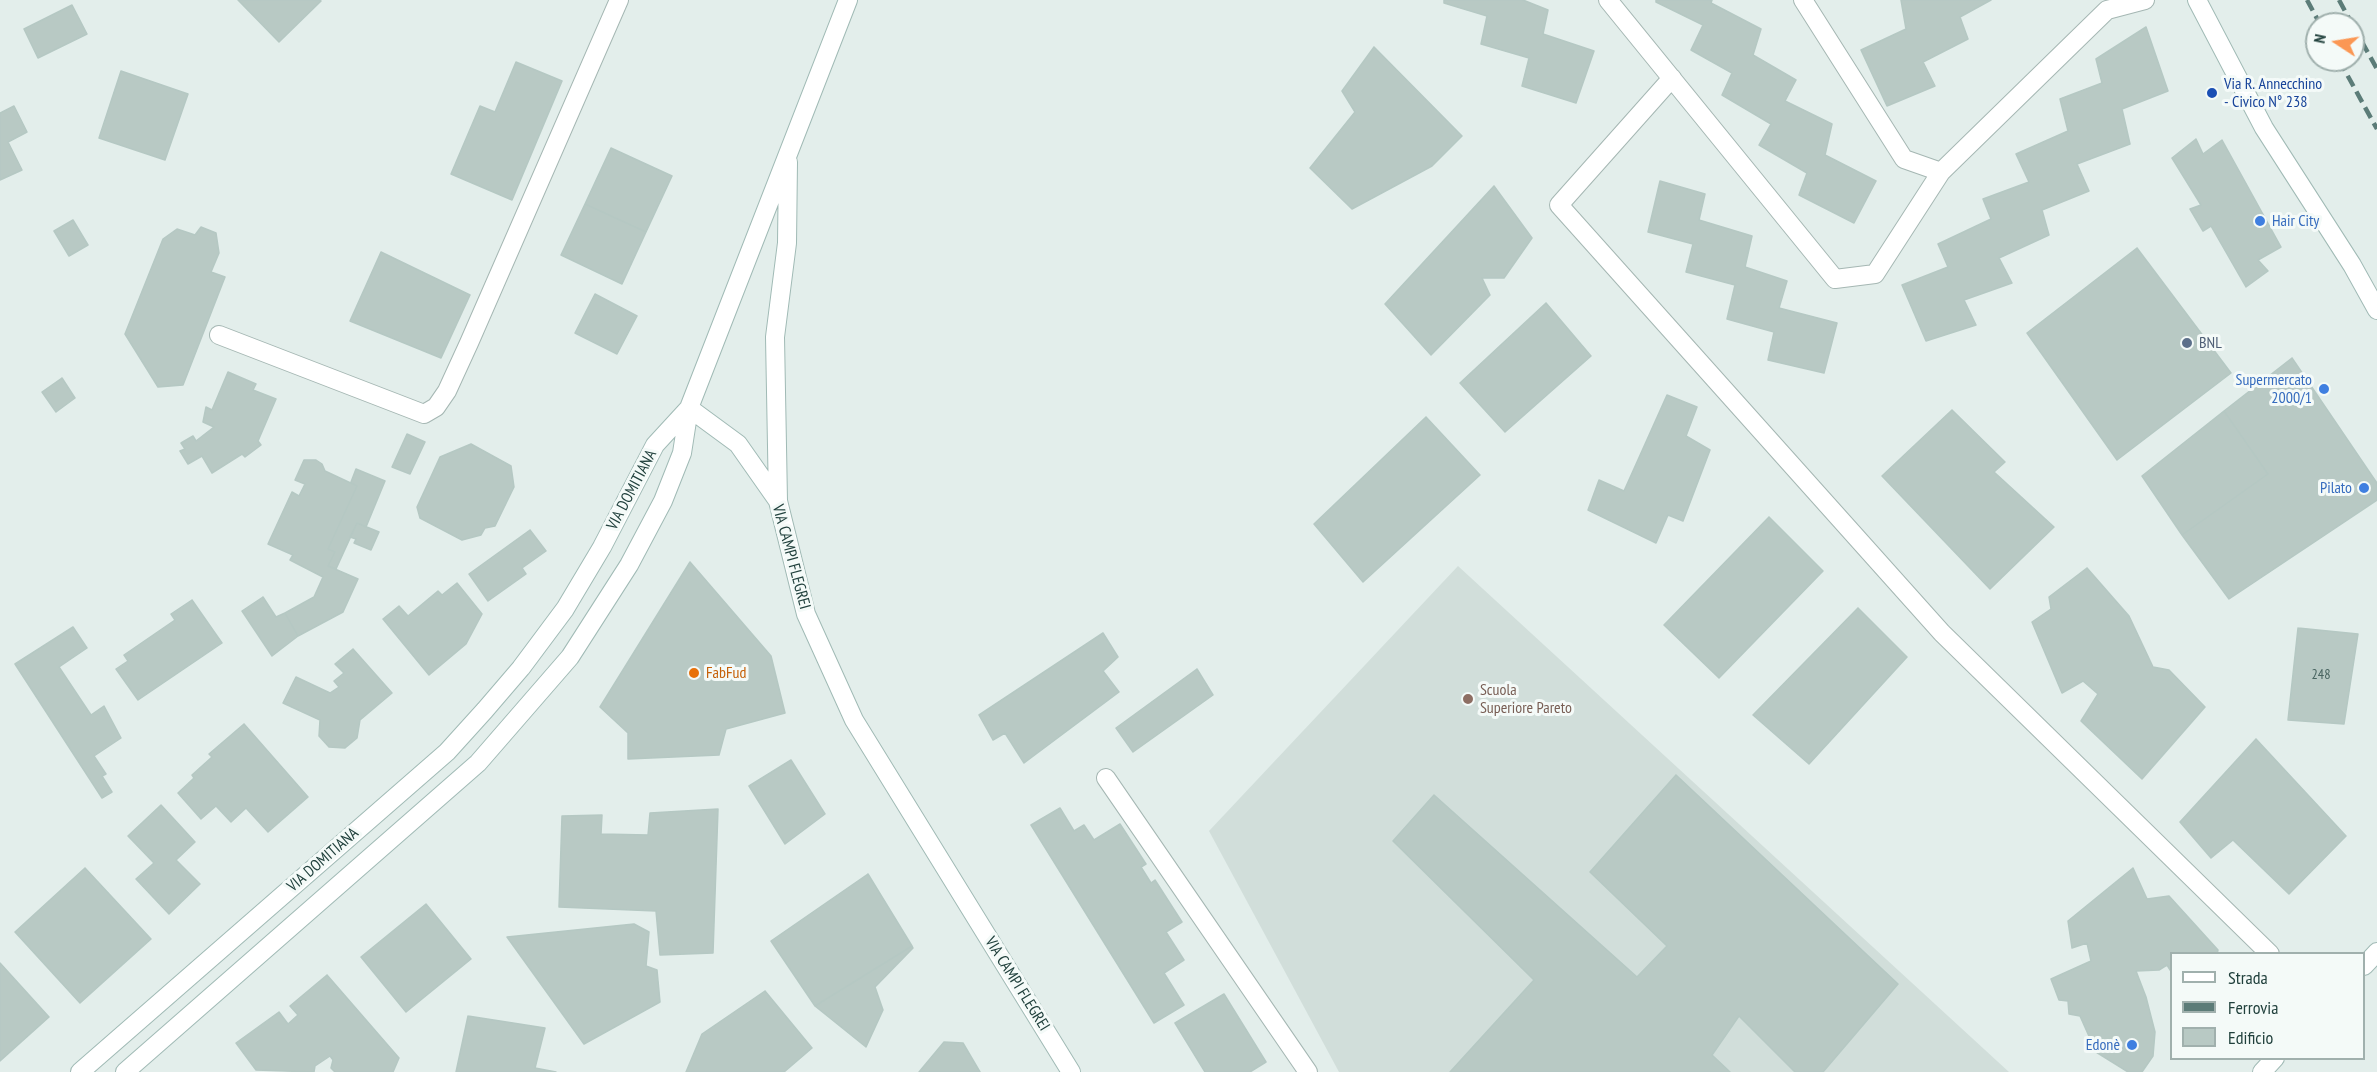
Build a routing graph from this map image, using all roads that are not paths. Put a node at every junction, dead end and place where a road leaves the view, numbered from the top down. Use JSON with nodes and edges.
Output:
{"nodes":[{"id":1,"x":619,"y":0,"type":"edge"},
{"id":2,"x":848,"y":0,"type":"edge"},
{"id":3,"x":1608,"y":0,"type":"edge"},
{"id":4,"x":1803,"y":0,"type":"edge"},
{"id":5,"x":2145,"y":0,"type":"edge"},
{"id":6,"x":2197,"y":0,"type":"edge"},
{"id":7,"x":1672,"y":78,"type":"junction"},
{"id":8,"x":788,"y":150,"type":"junction"},
{"id":9,"x":1941,"y":172,"type":"junction"},
{"id":10,"x":2377,"y":310,"type":"edge"},
{"id":11,"x":219,"y":334,"type":"dead end"},
{"id":12,"x":689,"y":408,"type":"junction"},
{"id":13,"x":778,"y":501,"type":"junction"},
{"id":14,"x":1106,"y":778,"type":"dead end"},
{"id":15,"x":2268,"y":952,"type":"edge"},
{"id":16,"x":2274,"y":1060,"type":"edge"},
{"id":17,"x":80,"y":1072,"type":"edge"},
{"id":18,"x":125,"y":1072,"type":"edge"},
{"id":19,"x":1071,"y":1072,"type":"edge"},
{"id":20,"x":1308,"y":1072,"type":"edge"},
{"id":21,"x":2262,"y":1072,"type":"edge"}],
"edges":[{"from":1,"to":11,"type":"street"},
{"from":2,"to":8,"type":"street"},
{"from":3,"to":7,"type":"street"},
{"from":4,"to":9,"type":"street"},
{"from":5,"to":9,"type":"street"},
{"from":6,"to":10,"type":"street"},
{"from":7,"to":9,"type":"street"},
{"from":7,"to":15,"type":"street"},
{"from":8,"to":12,"type":"street"},
{"from":8,"to":13,"type":"street"},
{"from":12,"to":13,"type":"street","name":"VIA CAMPI FLEGREI"},
{"from":12,"to":17,"type":"street","name":"VIA DOMITIANA"},
{"from":12,"to":18,"type":"street","name":"VIA DOMITIANA"},
{"from":13,"to":19,"type":"street","name":"VIA CAMPI FLEGREI"},
{"from":14,"to":20,"type":"street"},
{"from":16,"to":21,"type":"street"}]}
